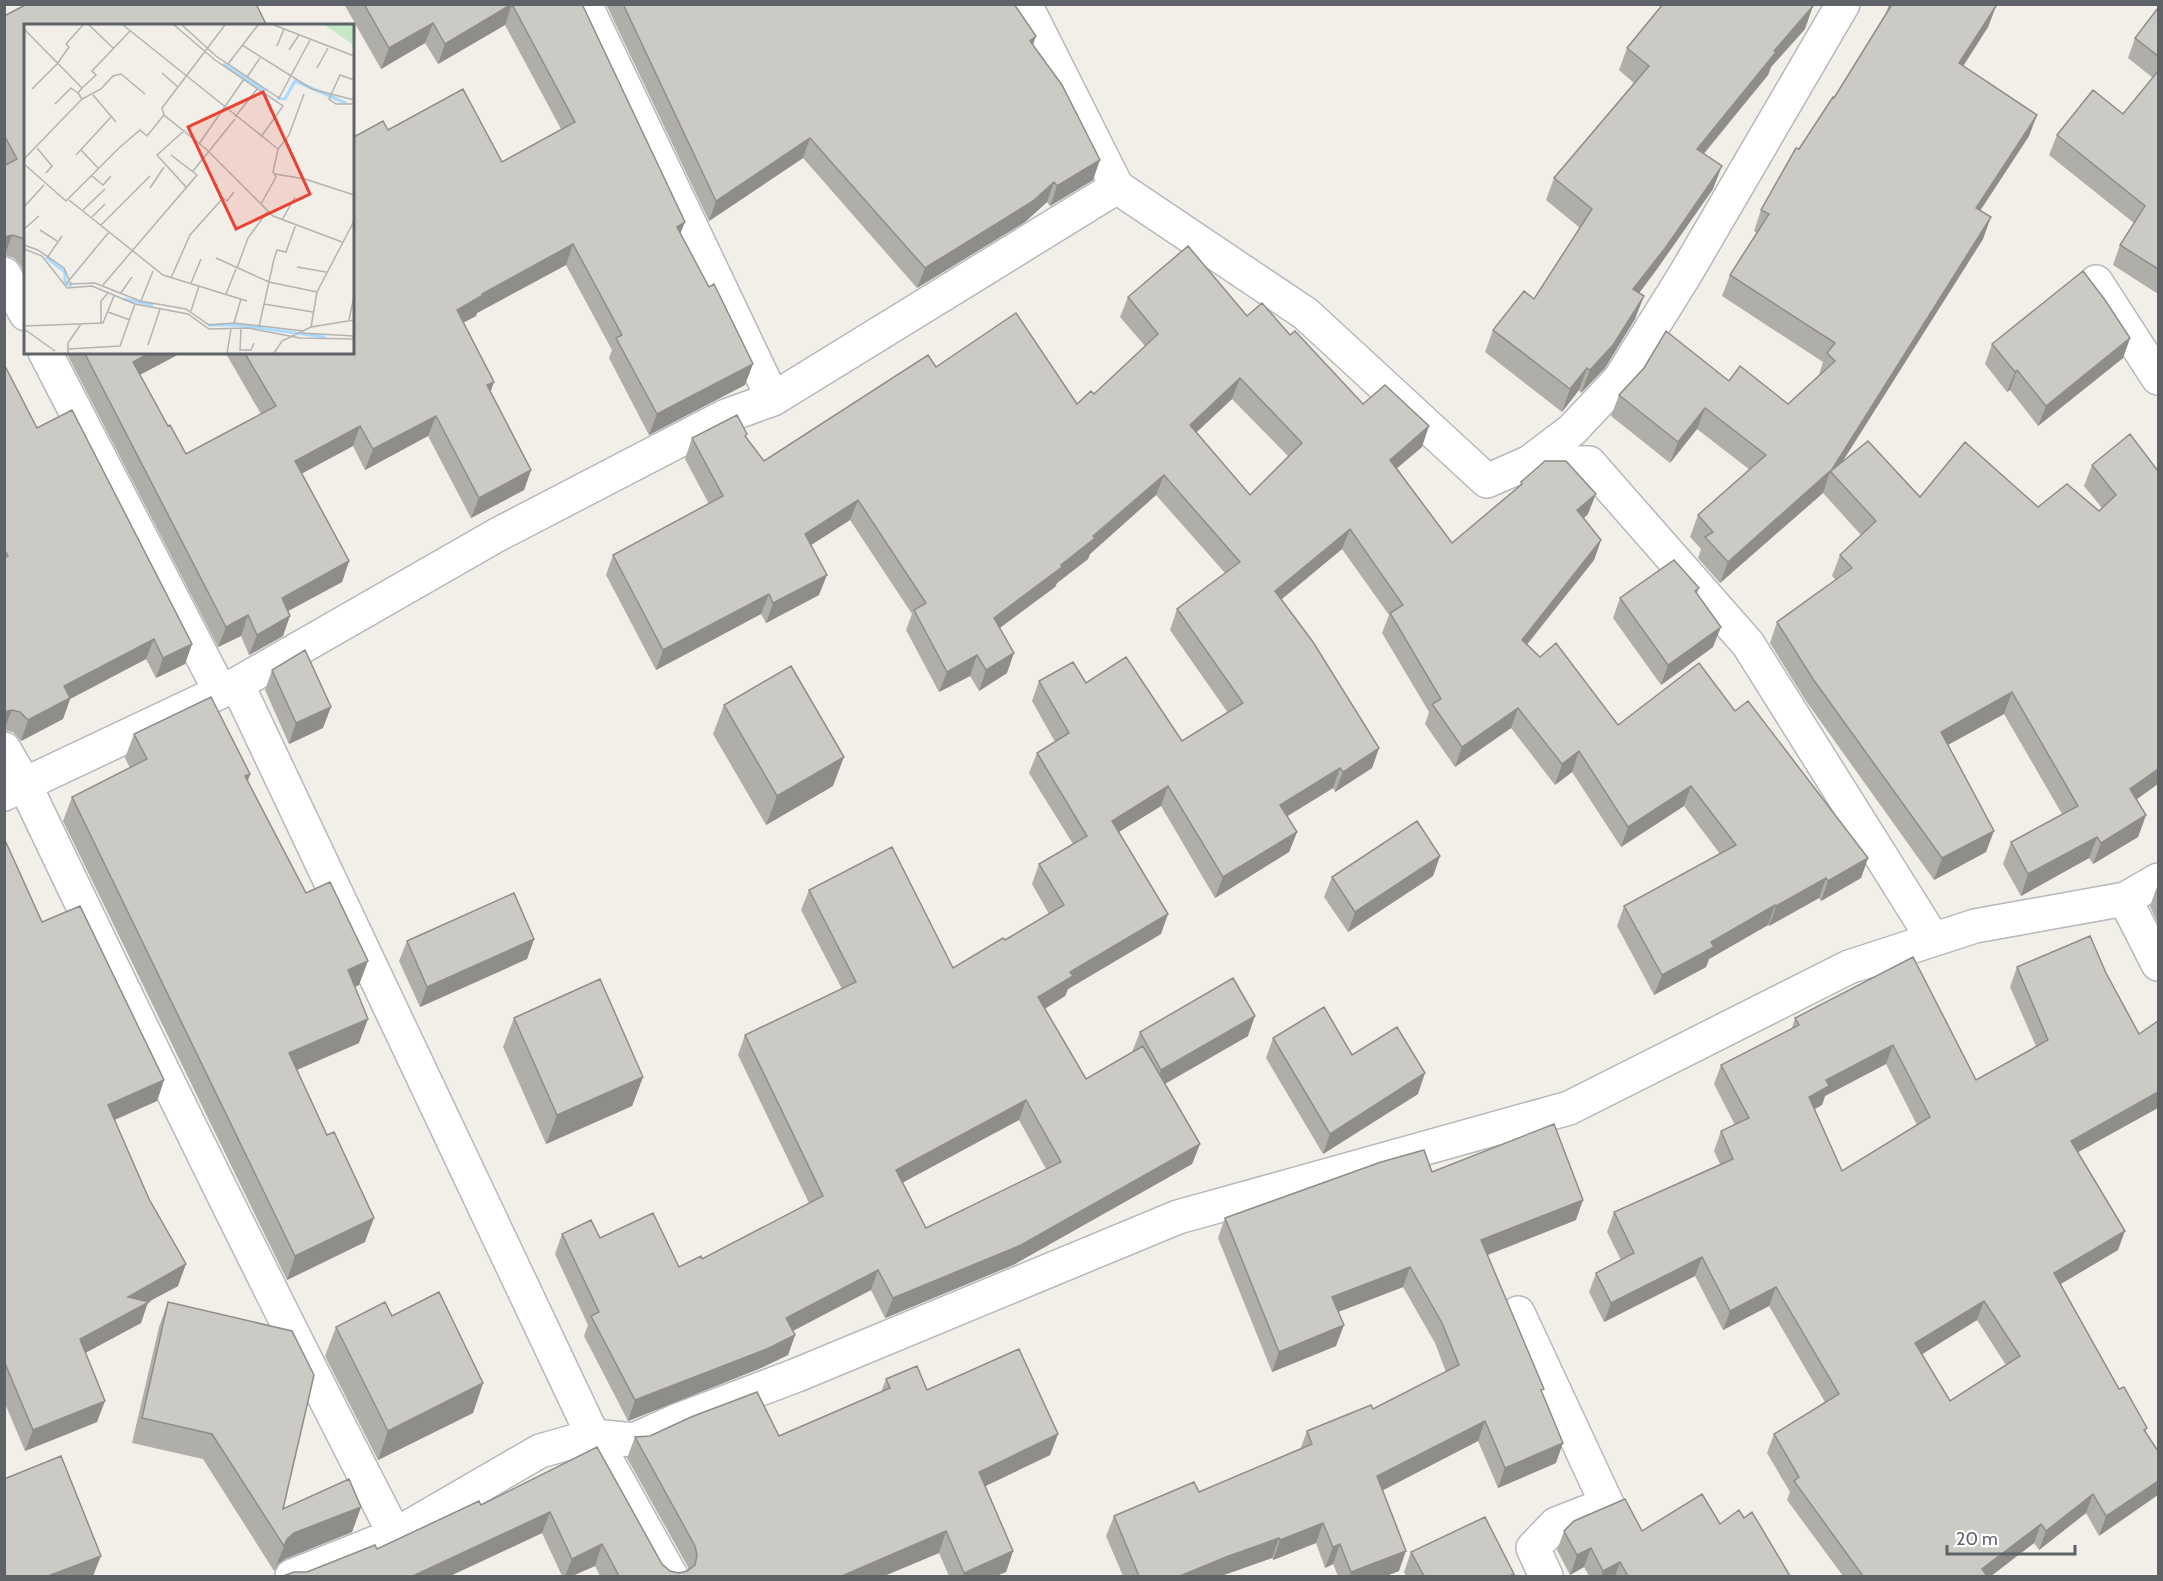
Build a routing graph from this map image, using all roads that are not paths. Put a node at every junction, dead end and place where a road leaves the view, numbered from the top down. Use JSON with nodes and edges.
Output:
{"nodes":[{"id":1,"x":585,"y":4,"type":"edge"},
{"id":2,"x":1025,"y":4,"type":"edge"},
{"id":3,"x":1843,"y":4,"type":"edge"},
{"id":4,"x":1117,"y":187,"type":"junction"},
{"id":5,"x":4,"y":274,"type":"edge"},
{"id":6,"x":2096,"y":282,"type":"dead end"},
{"id":7,"x":24,"y":311,"type":"edge"},
{"id":8,"x":46,"y":354,"type":"edge"},
{"id":9,"x":2158,"y":378,"type":"edge"},
{"id":10,"x":773,"y":399,"type":"junction"},
{"id":11,"x":1530,"y":462,"type":"junction"},
{"id":12,"x":229,"y":688,"type":"junction"},
{"id":13,"x":4,"y":749,"type":"edge"},
{"id":14,"x":15,"y":790,"type":"edge"},
{"id":15,"x":2158,"y":880,"type":"edge"},
{"id":16,"x":2125,"y":898,"type":"junction"},
{"id":17,"x":1934,"y":939,"type":"junction"},
{"id":18,"x":2158,"y":964,"type":"edge"},
{"id":19,"x":1518,"y":1313,"type":"dead end"},
{"id":20,"x":593,"y":1436,"type":"junction"},
{"id":21,"x":396,"y":1535,"type":"junction"},
{"id":22,"x":292,"y":1576,"type":"edge"},
{"id":23,"x":671,"y":1576,"type":"edge"},
{"id":24,"x":1546,"y":1576,"type":"edge"}],
"edges":[{"from":1,"to":10,"type":"street"},
{"from":2,"to":4,"type":"street"},
{"from":3,"to":11,"type":"street"},
{"from":4,"to":10,"type":"street"},
{"from":4,"to":11,"type":"street"},
{"from":5,"to":7,"type":"street"},
{"from":6,"to":9,"type":"street"},
{"from":8,"to":12,"type":"street"},
{"from":10,"to":12,"type":"street"},
{"from":11,"to":17,"type":"street"},
{"from":12,"to":14,"type":"street"},
{"from":12,"to":20,"type":"street"},
{"from":13,"to":14,"type":"street"},
{"from":14,"to":21,"type":"street"},
{"from":15,"to":16,"type":"street"},
{"from":16,"to":17,"type":"street"},
{"from":16,"to":18,"type":"street"},
{"from":17,"to":20,"type":"street"},
{"from":19,"to":24,"type":"street"},
{"from":20,"to":21,"type":"street"},
{"from":20,"to":23,"type":"street"},
{"from":21,"to":22,"type":"street"}]}
